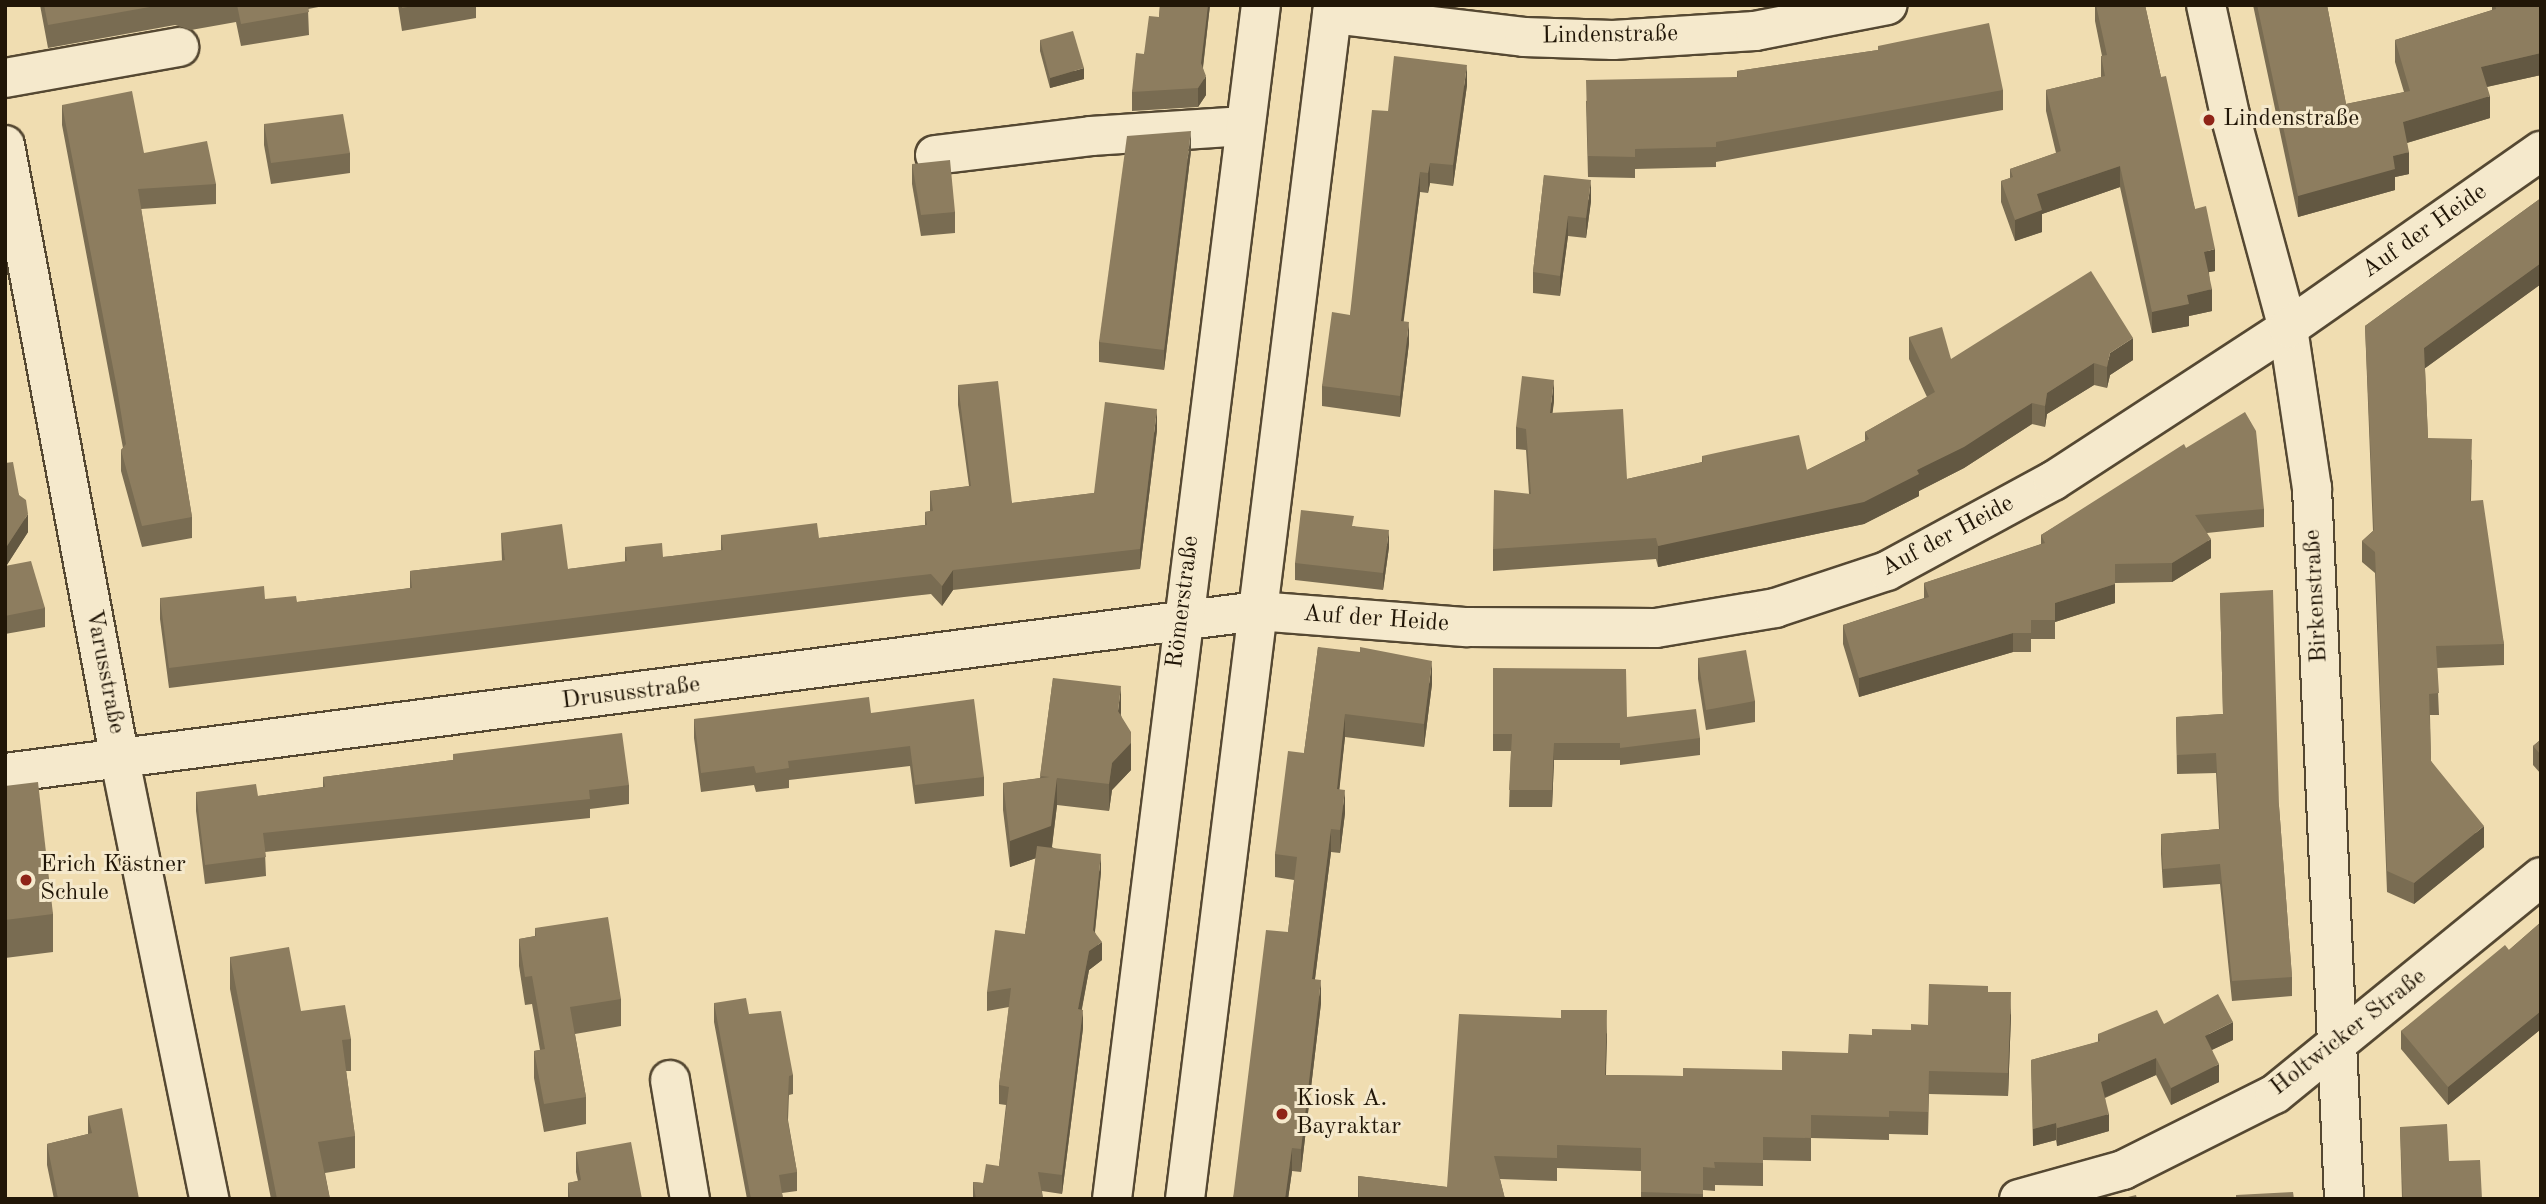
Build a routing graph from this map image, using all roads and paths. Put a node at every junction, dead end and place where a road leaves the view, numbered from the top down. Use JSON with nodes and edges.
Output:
{"nodes":[{"id":1,"x":1261,"y":5,"type":"edge"},
{"id":2,"x":1887,"y":5,"type":"edge"},
{"id":3,"x":2206,"y":5,"type":"edge"},
{"id":4,"x":1333,"y":10,"type":"edge"},
{"id":5,"x":179,"y":47,"type":"dead end"},
{"id":6,"x":5,"y":78,"type":"edge"},
{"id":7,"x":1245,"y":126,"type":"junction"},
{"id":8,"x":5,"y":145,"type":"edge"},
{"id":9,"x":2541,"y":151,"type":"edge"},
{"id":10,"x":935,"y":155,"type":"dead end"},
{"id":11,"x":2288,"y":328,"type":"junction"},
{"id":12,"x":1256,"y":611,"type":"junction"},
{"id":13,"x":1181,"y":623,"type":"junction"},
{"id":14,"x":120,"y":760,"type":"junction"},
{"id":15,"x":5,"y":773,"type":"edge"},
{"id":16,"x":2541,"y":877,"type":"edge"},
{"id":17,"x":2337,"y":1045,"type":"junction"},
{"id":18,"x":670,"y":1080,"type":"dead end"},
{"id":19,"x":209,"y":1199,"type":"edge"},
{"id":20,"x":690,"y":1199,"type":"edge"},
{"id":21,"x":1112,"y":1199,"type":"edge"},
{"id":22,"x":1185,"y":1199,"type":"edge"},
{"id":23,"x":2019,"y":1199,"type":"edge"},
{"id":24,"x":2344,"y":1199,"type":"edge"}],
"edges":[{"from":1,"to":7,"type":"street","name":"Römerstraße"},
{"from":2,"to":4,"type":"street","name":"Lindenstraße"},
{"from":3,"to":11,"type":"street","name":"Birkenstraße"},
{"from":4,"to":12,"type":"street"},
{"from":5,"to":6,"type":"street"},
{"from":7,"to":10,"type":"street"},
{"from":7,"to":13,"type":"street","name":"Römerstraße"},
{"from":8,"to":14,"type":"street","name":"Varusstraße"},
{"from":9,"to":11,"type":"street","name":"Auf der Heide"},
{"from":11,"to":12,"type":"street","name":"Auf der Heide"},
{"from":11,"to":17,"type":"street","name":"Birkenstraße"},
{"from":12,"to":13,"type":"street","name":"Drususstraße"},
{"from":12,"to":22,"type":"street"},
{"from":13,"to":14,"type":"street","name":"Drususstraße"},
{"from":13,"to":21,"type":"street","name":"Römerstraße"},
{"from":14,"to":15,"type":"street","name":"Drususstraße"},
{"from":14,"to":19,"type":"street","name":"Varusstraße"},
{"from":16,"to":17,"type":"street","name":"Holtwicker Straße"},
{"from":17,"to":23,"type":"street","name":"Holtwicker Straße"},
{"from":17,"to":24,"type":"street","name":"Birkenstraße"},
{"from":18,"to":20,"type":"street"}]}
